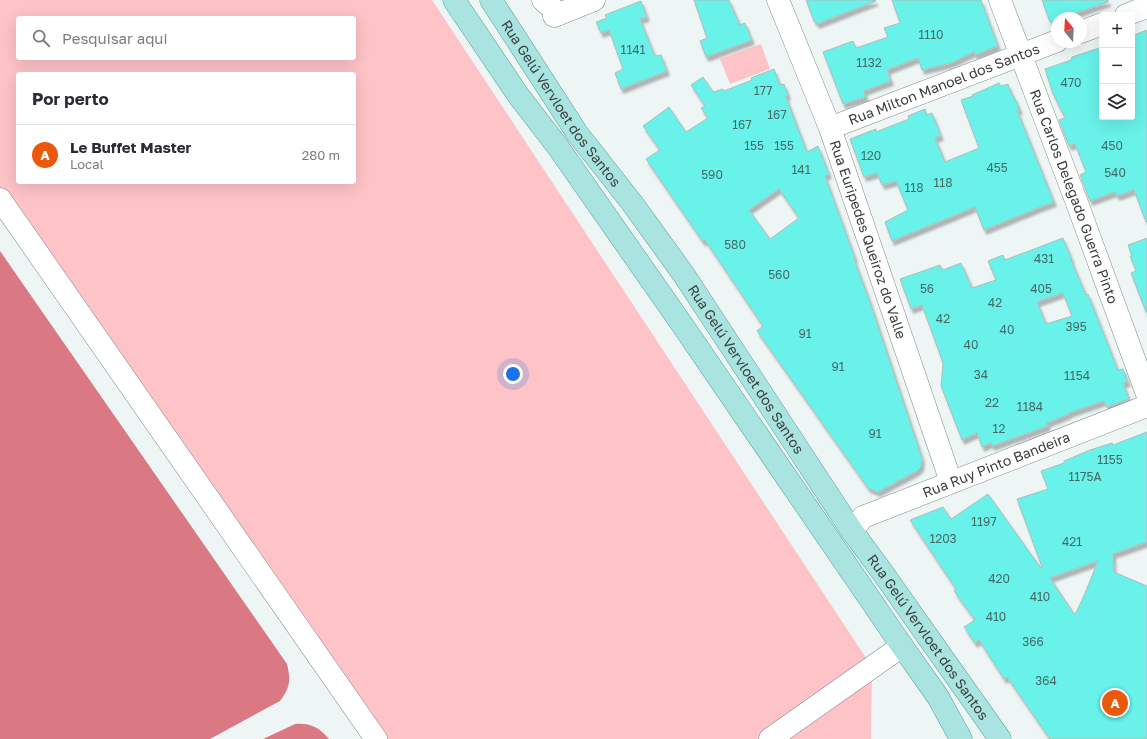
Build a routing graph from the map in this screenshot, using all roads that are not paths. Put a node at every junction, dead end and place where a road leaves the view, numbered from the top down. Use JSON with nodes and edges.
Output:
{"nodes":[{"id":1,"x":454,"y":0,"type":"edge"},
{"id":2,"x":491,"y":0,"type":"edge"},
{"id":3,"x":594,"y":0,"type":"edge"},
{"id":4,"x":778,"y":0,"type":"edge"},
{"id":5,"x":1000,"y":0,"type":"edge"},
{"id":6,"x":1147,"y":7,"type":"edge"},
{"id":7,"x":552,"y":10,"type":"edge"},
{"id":8,"x":1134,"y":12,"type":"edge"},
{"id":9,"x":1099,"y":25,"type":"edge"},
{"id":10,"x":1087,"y":30,"type":"edge"},
{"id":11,"x":1051,"y":43,"type":"edge"},
{"id":12,"x":1020,"y":54,"type":"junction"},
{"id":13,"x":830,"y":128,"type":"junction"},
{"id":14,"x":0,"y":199,"type":"edge"},
{"id":15,"x":1147,"y":394,"type":"edge"},
{"id":16,"x":1147,"y":406,"type":"edge"},
{"id":17,"x":951,"y":482,"type":"junction"},
{"id":18,"x":852,"y":531,"type":"junction"},
{"id":19,"x":902,"y":646,"type":"junction"},
{"id":20,"x":997,"y":736,"type":"edge"},
{"id":21,"x":376,"y":739,"type":"edge"},
{"id":22,"x":770,"y":739,"type":"edge"},
{"id":23,"x":961,"y":739,"type":"edge"}],
"edges":[{"from":1,"to":19,"type":"main road","name":"Rua Gelú Vervloet dos Santos"},
{"from":2,"to":18,"type":"main road","name":"Rua Gelú Vervloet dos Santos"},
{"from":3,"to":7,"type":"street"},
{"from":4,"to":13,"type":"street","name":"Rua Euripedes Queiroz do Valle"},
{"from":5,"to":12,"type":"street","name":"Rua Carlos Delegado Guerra Pinto"},
{"from":6,"to":8,"type":"street"},
{"from":9,"to":10,"type":"street"},
{"from":11,"to":12,"type":"street","name":"Rua Milton Manoel dos Santos"},
{"from":12,"to":13,"type":"street","name":"Rua Milton Manoel dos Santos"},
{"from":12,"to":15,"type":"street","name":"Rua Carlos Delegado Guerra Pinto"},
{"from":13,"to":17,"type":"street","name":"Rua Euripedes Queiroz do Valle"},
{"from":14,"to":21,"type":"street"},
{"from":16,"to":17,"type":"street","name":"Rua Ruy Pinto Bandeira"},
{"from":17,"to":18,"type":"street","name":"Rua Ruy Pinto Bandeira"},
{"from":18,"to":20,"type":"main road","name":"Rua Gelú Vervloet dos Santos"},
{"from":19,"to":22,"type":"street"},
{"from":19,"to":23,"type":"main road","name":"Rua Gelú Vervloet dos Santos"}]}
